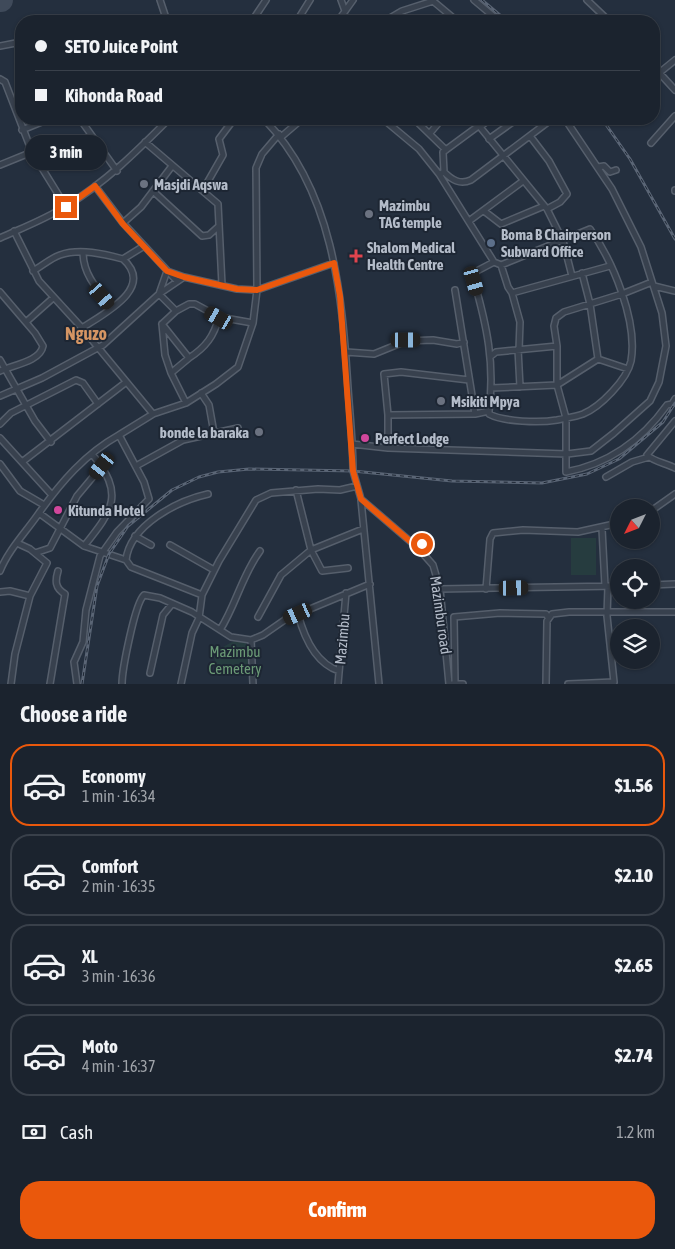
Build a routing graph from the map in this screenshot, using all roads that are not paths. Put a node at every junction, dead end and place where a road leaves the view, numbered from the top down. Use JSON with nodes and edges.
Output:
{"nodes":[{"id":1,"x":160,"y":0,"type":"edge"},
{"id":2,"x":266,"y":0,"type":"edge"},
{"id":3,"x":310,"y":0,"type":"edge"},
{"id":4,"x":341,"y":0,"type":"edge"},
{"id":5,"x":353,"y":0,"type":"edge"},
{"id":6,"x":474,"y":0,"type":"edge"},
{"id":7,"x":588,"y":0,"type":"edge"},
{"id":8,"x":433,"y":1,"type":"edge"},
{"id":9,"x":345,"y":11,"type":"junction"},
{"id":10,"x":165,"y":15,"type":"edge"},
{"id":11,"x":256,"y":15,"type":"edge"},
{"id":12,"x":301,"y":15,"type":"edge"},
{"id":13,"x":342,"y":15,"type":"edge"},
{"id":14,"x":395,"y":15,"type":"edge"},
{"id":15,"x":450,"y":15,"type":"edge"},
{"id":16,"x":492,"y":15,"type":"edge"},
{"id":17,"x":603,"y":15,"type":"edge"},
{"id":18,"x":15,"y":43,"type":"edge"},
{"id":19,"x":0,"y":46,"type":"edge"},
{"id":20,"x":675,"y":60,"type":"edge"},
{"id":21,"x":660,"y":72,"type":"edge"},
{"id":22,"x":660,"y":74,"type":"edge"},
{"id":23,"x":0,"y":79,"type":"edge"},
{"id":24,"x":675,"y":90,"type":"edge"},
{"id":25,"x":15,"y":110,"type":"edge"},
{"id":26,"x":675,"y":116,"type":"edge"},
{"id":27,"x":20,"y":125,"type":"edge"},
{"id":28,"x":34,"y":125,"type":"edge"},
{"id":29,"x":84,"y":125,"type":"edge"},
{"id":30,"x":163,"y":125,"type":"edge"},
{"id":31,"x":230,"y":125,"type":"edge"},
{"id":32,"x":270,"y":125,"type":"edge"},
{"id":33,"x":294,"y":125,"type":"edge"},
{"id":34,"x":390,"y":125,"type":"edge"},
{"id":35,"x":421,"y":125,"type":"edge"},
{"id":36,"x":437,"y":125,"type":"edge"},
{"id":37,"x":476,"y":125,"type":"edge"},
{"id":38,"x":482,"y":125,"type":"edge"},
{"id":39,"x":508,"y":125,"type":"edge"},
{"id":40,"x":544,"y":125,"type":"edge"},
{"id":41,"x":569,"y":125,"type":"edge"},
{"id":42,"x":479,"y":127,"type":"junction"},
{"id":43,"x":22,"y":130,"type":"junction"},
{"id":44,"x":430,"y":133,"type":"junction"},
{"id":45,"x":280,"y":135,"type":"junction"},
{"id":46,"x":530,"y":136,"type":"junction"},
{"id":47,"x":489,"y":138,"type":"junction"},
{"id":48,"x":145,"y":142,"type":"junction"},
{"id":49,"x":651,"y":143,"type":"dead end"},
{"id":50,"x":446,"y":150,"type":"junction"},
{"id":51,"x":32,"y":152,"type":"junction"},
{"id":52,"x":504,"y":156,"type":"junction"},
{"id":53,"x":0,"y":165,"type":"edge"},
{"id":54,"x":172,"y":166,"type":"junction"},
{"id":55,"x":598,"y":167,"type":"junction"},
{"id":56,"x":616,"y":170,"type":"dead end"},
{"id":57,"x":117,"y":171,"type":"junction"},
{"id":58,"x":442,"y":173,"type":"junction"},
{"id":59,"x":452,"y":180,"type":"junction"},
{"id":60,"x":444,"y":181,"type":"junction"},
{"id":61,"x":523,"y":181,"type":"junction"},
{"id":62,"x":95,"y":186,"type":"junction"},
{"id":63,"x":449,"y":188,"type":"junction"},
{"id":64,"x":203,"y":190,"type":"junction"},
{"id":65,"x":153,"y":191,"type":"junction"},
{"id":66,"x":66,"y":207,"type":"junction"},
{"id":67,"x":546,"y":208,"type":"junction"},
{"id":68,"x":484,"y":211,"type":"junction"},
{"id":69,"x":469,"y":221,"type":"junction"},
{"id":70,"x":123,"y":224,"type":"junction"},
{"id":71,"x":219,"y":226,"type":"junction"},
{"id":72,"x":14,"y":232,"type":"junction"},
{"id":73,"x":0,"y":238,"type":"edge"},
{"id":74,"x":563,"y":241,"type":"junction"},
{"id":75,"x":144,"y":246,"type":"junction"},
{"id":76,"x":83,"y":252,"type":"junction"},
{"id":77,"x":123,"y":259,"type":"junction"},
{"id":78,"x":494,"y":262,"type":"junction"},
{"id":79,"x":334,"y":263,"type":"junction"},
{"id":80,"x":501,"y":265,"type":"junction"},
{"id":81,"x":610,"y":266,"type":"junction"},
{"id":82,"x":33,"y":271,"type":"junction"},
{"id":83,"x":167,"y":271,"type":"junction"},
{"id":84,"x":582,"y":274,"type":"junction"},
{"id":85,"x":572,"y":276,"type":"junction"},
{"id":86,"x":184,"y":277,"type":"junction"},
{"id":87,"x":176,"y":281,"type":"junction"},
{"id":88,"x":222,"y":284,"type":"junction"},
{"id":89,"x":653,"y":284,"type":"junction"},
{"id":90,"x":257,"y":290,"type":"junction"},
{"id":91,"x":455,"y":290,"type":"dead end"},
{"id":92,"x":675,"y":291,"type":"edge"},
{"id":93,"x":0,"y":292,"type":"edge"},
{"id":94,"x":512,"y":293,"type":"junction"},
{"id":95,"x":159,"y":294,"type":"junction"},
{"id":96,"x":622,"y":294,"type":"junction"},
{"id":97,"x":53,"y":298,"type":"junction"},
{"id":98,"x":590,"y":304,"type":"junction"},
{"id":99,"x":112,"y":307,"type":"junction"},
{"id":100,"x":176,"y":311,"type":"junction"},
{"id":101,"x":219,"y":318,"type":"junction"},
{"id":102,"x":26,"y":322,"type":"junction"},
{"id":103,"x":253,"y":323,"type":"junction"},
{"id":104,"x":162,"y":324,"type":"junction"},
{"id":105,"x":82,"y":328,"type":"junction"},
{"id":106,"x":464,"y":342,"type":"junction"},
{"id":107,"x":557,"y":346,"type":"junction"},
{"id":108,"x":98,"y":347,"type":"junction"},
{"id":109,"x":518,"y":349,"type":"junction"},
{"id":110,"x":346,"y":352,"type":"junction"},
{"id":111,"x":491,"y":357,"type":"junction"},
{"id":112,"x":190,"y":358,"type":"junction"},
{"id":113,"x":598,"y":359,"type":"junction"},
{"id":114,"x":0,"y":360,"type":"edge"},
{"id":115,"x":6,"y":368,"type":"junction"},
{"id":116,"x":628,"y":369,"type":"junction"},
{"id":117,"x":0,"y":371,"type":"edge"},
{"id":118,"x":171,"y":373,"type":"junction"},
{"id":119,"x":469,"y":380,"type":"junction"},
{"id":120,"x":125,"y":383,"type":"junction"},
{"id":121,"x":557,"y":385,"type":"junction"},
{"id":122,"x":520,"y":387,"type":"junction"},
{"id":123,"x":491,"y":388,"type":"junction"},
{"id":124,"x":18,"y":390,"type":"junction"},
{"id":125,"x":202,"y":393,"type":"junction"},
{"id":126,"x":0,"y":396,"type":"edge"},
{"id":127,"x":675,"y":399,"type":"edge"},
{"id":128,"x":186,"y":403,"type":"junction"},
{"id":129,"x":26,"y":404,"type":"junction"},
{"id":130,"x":98,"y":404,"type":"junction"},
{"id":131,"x":488,"y":411,"type":"junction"},
{"id":132,"x":153,"y":414,"type":"junction"},
{"id":133,"x":475,"y":414,"type":"junction"},
{"id":134,"x":388,"y":415,"type":"junction"},
{"id":135,"x":566,"y":418,"type":"junction"},
{"id":136,"x":675,"y":421,"type":"edge"},
{"id":137,"x":0,"y":424,"type":"edge"},
{"id":138,"x":238,"y":428,"type":"dead end"},
{"id":139,"x":214,"y":434,"type":"junction"},
{"id":140,"x":119,"y":435,"type":"junction"},
{"id":141,"x":0,"y":438,"type":"edge"},
{"id":142,"x":51,"y":442,"type":"junction"},
{"id":143,"x":352,"y":444,"type":"junction"},
{"id":144,"x":388,"y":448,"type":"junction"},
{"id":145,"x":92,"y":454,"type":"junction"},
{"id":146,"x":567,"y":454,"type":"junction"},
{"id":147,"x":650,"y":458,"type":"junction"},
{"id":148,"x":22,"y":462,"type":"junction"},
{"id":149,"x":0,"y":464,"type":"edge"},
{"id":150,"x":102,"y":466,"type":"junction"},
{"id":151,"x":136,"y":466,"type":"junction"},
{"id":152,"x":675,"y":468,"type":"edge"},
{"id":153,"x":606,"y":477,"type":"dead end"},
{"id":154,"x":357,"y":486,"type":"junction"},
{"id":155,"x":296,"y":490,"type":"junction"},
{"id":156,"x":51,"y":494,"type":"junction"},
{"id":157,"x":208,"y":494,"type":"dead end"},
{"id":158,"x":675,"y":494,"type":"edge"},
{"id":159,"x":361,"y":499,"type":"junction"},
{"id":160,"x":670,"y":499,"type":"junction"},
{"id":161,"x":675,"y":504,"type":"edge"},
{"id":162,"x":44,"y":505,"type":"junction"},
{"id":163,"x":660,"y":505,"type":"edge"},
{"id":164,"x":39,"y":513,"type":"junction"},
{"id":165,"x":610,"y":526,"type":"edge"},
{"id":166,"x":59,"y":527,"type":"junction"},
{"id":167,"x":602,"y":528,"type":"junction"},
{"id":168,"x":363,"y":529,"type":"junction"},
{"id":169,"x":135,"y":536,"type":"junction"},
{"id":170,"x":16,"y":543,"type":"junction"},
{"id":171,"x":151,"y":545,"type":"dead end"},
{"id":172,"x":170,"y":545,"type":"dead end"},
{"id":173,"x":84,"y":546,"type":"junction"},
{"id":174,"x":311,"y":550,"type":"junction"},
{"id":175,"x":260,"y":551,"type":"dead end"},
{"id":176,"x":35,"y":553,"type":"junction"},
{"id":177,"x":102,"y":553,"type":"junction"},
{"id":178,"x":126,"y":560,"type":"junction"},
{"id":179,"x":348,"y":568,"type":"dead end"},
{"id":180,"x":0,"y":570,"type":"edge"},
{"id":181,"x":214,"y":570,"type":"junction"},
{"id":182,"x":58,"y":571,"type":"dead end"},
{"id":183,"x":370,"y":584,"type":"junction"},
{"id":184,"x":675,"y":584,"type":"edge"},
{"id":185,"x":660,"y":585,"type":"edge"},
{"id":186,"x":607,"y":586,"type":"junction"},
{"id":187,"x":440,"y":589,"type":"junction"},
{"id":188,"x":486,"y":589,"type":"junction"},
{"id":189,"x":0,"y":592,"type":"edge"},
{"id":190,"x":346,"y":594,"type":"junction"},
{"id":191,"x":202,"y":595,"type":"junction"},
{"id":192,"x":30,"y":596,"type":"junction"},
{"id":193,"x":172,"y":604,"type":"junction"},
{"id":194,"x":608,"y":612,"type":"junction"},
{"id":195,"x":675,"y":612,"type":"edge"},
{"id":196,"x":298,"y":614,"type":"junction"},
{"id":197,"x":548,"y":616,"type":"junction"},
{"id":198,"x":258,"y":617,"type":"dead end"},
{"id":199,"x":199,"y":618,"type":"junction"},
{"id":200,"x":220,"y":630,"type":"junction"},
{"id":201,"x":251,"y":640,"type":"junction"},
{"id":202,"x":339,"y":671,"type":"junction"},
{"id":203,"x":150,"y":674,"type":"dead end"},
{"id":204,"x":11,"y":684,"type":"edge"},
{"id":205,"x":50,"y":684,"type":"edge"},
{"id":206,"x":77,"y":684,"type":"edge"},
{"id":207,"x":122,"y":684,"type":"edge"},
{"id":208,"x":181,"y":684,"type":"edge"},
{"id":209,"x":253,"y":684,"type":"edge"},
{"id":210,"x":338,"y":684,"type":"edge"},
{"id":211,"x":379,"y":684,"type":"edge"},
{"id":212,"x":452,"y":684,"type":"edge"},
{"id":213,"x":463,"y":684,"type":"edge"},
{"id":214,"x":546,"y":684,"type":"edge"},
{"id":215,"x":568,"y":684,"type":"edge"}],
"edges":[{"from":1,"to":10,"type":"street"},
{"from":2,"to":11,"type":"street"},
{"from":3,"to":12,"type":"street"},
{"from":4,"to":9,"type":"street"},
{"from":5,"to":9,"type":"street"},
{"from":6,"to":16,"type":"street"},
{"from":7,"to":17,"type":"street"},
{"from":8,"to":14,"type":"street"},
{"from":8,"to":15,"type":"street"},
{"from":9,"to":13,"type":"street"},
{"from":18,"to":19,"type":"street"},
{"from":20,"to":21,"type":"street"},
{"from":22,"to":24,"type":"street"},
{"from":23,"to":25,"type":"street"},
{"from":26,"to":49,"type":"street"},
{"from":27,"to":43,"type":"street"},
{"from":28,"to":43,"type":"street"},
{"from":29,"to":57,"type":"street"},
{"from":30,"to":48,"type":"street"},
{"from":31,"to":64,"type":"street"},
{"from":32,"to":45,"type":"street"},
{"from":33,"to":45,"type":"street"},
{"from":34,"to":58,"type":"street"},
{"from":35,"to":44,"type":"street"},
{"from":36,"to":44,"type":"street"},
{"from":37,"to":42,"type":"street"},
{"from":38,"to":42,"type":"street"},
{"from":39,"to":47,"type":"street"},
{"from":40,"to":46,"type":"street"},
{"from":41,"to":55,"type":"street"},
{"from":42,"to":47,"type":"street"},
{"from":42,"to":50,"type":"street"},
{"from":43,"to":51,"type":"street"},
{"from":44,"to":50,"type":"street"},
{"from":45,"to":79,"type":"street"},
{"from":45,"to":90,"type":"street"},
{"from":46,"to":52,"type":"street"},
{"from":46,"to":67,"type":"street"},
{"from":47,"to":52,"type":"street"},
{"from":48,"to":54,"type":"street"},
{"from":48,"to":57,"type":"street"},
{"from":50,"to":58,"type":"street"},
{"from":51,"to":53,"type":"street"},
{"from":51,"to":66,"type":"street"},
{"from":52,"to":59,"type":"street"},
{"from":52,"to":61,"type":"street"},
{"from":54,"to":64,"type":"street"},
{"from":54,"to":65,"type":"street"},
{"from":55,"to":56,"type":"street"},
{"from":55,"to":89,"type":"street"},
{"from":57,"to":62,"type":"street"},
{"from":58,"to":59,"type":"street"},
{"from":58,"to":60,"type":"street"},
{"from":59,"to":60,"type":"street"},
{"from":59,"to":63,"type":"street"},
{"from":60,"to":63,"type":"street"},
{"from":61,"to":67,"type":"street"},
{"from":61,"to":68,"type":"street"},
{"from":62,"to":66,"type":"street"},
{"from":62,"to":70,"type":"street"},
{"from":63,"to":69,"type":"street"},
{"from":64,"to":71,"type":"street"},
{"from":65,"to":70,"type":"street"},
{"from":65,"to":71,"type":"street"},
{"from":66,"to":72,"type":"street"},
{"from":67,"to":68,"type":"street"},
{"from":67,"to":74,"type":"street"},
{"from":68,"to":69,"type":"street"},
{"from":69,"to":78,"type":"street"},
{"from":70,"to":75,"type":"street"},
{"from":71,"to":88,"type":"street"},
{"from":72,"to":73,"type":"street"},
{"from":72,"to":82,"type":"street"},
{"from":74,"to":80,"type":"street"},
{"from":74,"to":81,"type":"street"},
{"from":74,"to":85,"type":"street"},
{"from":75,"to":77,"type":"street"},
{"from":75,"to":83,"type":"street"},
{"from":76,"to":77,"type":"street"},
{"from":76,"to":82,"type":"street"},
{"from":76,"to":99,"type":"street"},
{"from":77,"to":99,"type":"street"},
{"from":78,"to":80,"type":"street"},
{"from":78,"to":111,"type":"street"},
{"from":79,"to":90,"type":"street"},
{"from":79,"to":110,"type":"street"},
{"from":80,"to":94,"type":"street"},
{"from":81,"to":84,"type":"street"},
{"from":81,"to":96,"type":"street"},
{"from":82,"to":97,"type":"street"},
{"from":83,"to":86,"type":"street"},
{"from":83,"to":87,"type":"street"},
{"from":83,"to":95,"type":"street"},
{"from":84,"to":85,"type":"street"},
{"from":84,"to":98,"type":"street"},
{"from":85,"to":94,"type":"street"},
{"from":86,"to":87,"type":"street"},
{"from":86,"to":88,"type":"street"},
{"from":87,"to":95,"type":"street"},
{"from":88,"to":90,"type":"street"},
{"from":89,"to":92,"type":"street"},
{"from":89,"to":96,"type":"street"},
{"from":89,"to":146,"type":"street"},
{"from":90,"to":103,"type":"street"},
{"from":91,"to":106,"type":"street"},
{"from":93,"to":102,"type":"street"},
{"from":94,"to":109,"type":"street"},
{"from":95,"to":100,"type":"street"},
{"from":95,"to":108,"type":"street"},
{"from":96,"to":98,"type":"street"},
{"from":96,"to":116,"type":"street"},
{"from":97,"to":102,"type":"street"},
{"from":97,"to":105,"type":"street"},
{"from":98,"to":107,"type":"street"},
{"from":98,"to":113,"type":"street"},
{"from":99,"to":105,"type":"street"},
{"from":100,"to":101,"type":"street"},
{"from":100,"to":104,"type":"street"},
{"from":101,"to":103,"type":"street"},
{"from":101,"to":112,"type":"street"},
{"from":102,"to":115,"type":"street"},
{"from":103,"to":125,"type":"street"},
{"from":104,"to":112,"type":"street"},
{"from":104,"to":118,"type":"street"},
{"from":105,"to":108,"type":"street"},
{"from":106,"to":110,"type":"street"},
{"from":106,"to":119,"type":"street"},
{"from":107,"to":109,"type":"street"},
{"from":107,"to":121,"type":"street"},
{"from":108,"to":120,"type":"street"},
{"from":108,"to":124,"type":"street"},
{"from":109,"to":111,"type":"street"},
{"from":109,"to":122,"type":"street"},
{"from":110,"to":143,"type":"street"},
{"from":111,"to":123,"type":"street"},
{"from":112,"to":118,"type":"street"},
{"from":113,"to":116,"type":"street"},
{"from":113,"to":121,"type":"street"},
{"from":114,"to":115,"type":"street"},
{"from":115,"to":117,"type":"street"},
{"from":115,"to":124,"type":"street"},
{"from":116,"to":135,"type":"street"},
{"from":118,"to":128,"type":"street"},
{"from":119,"to":133,"type":"street"},
{"from":119,"to":134,"type":"street"},
{"from":120,"to":130,"type":"street"},
{"from":120,"to":132,"type":"street"},
{"from":121,"to":122,"type":"street"},
{"from":121,"to":135,"type":"street"},
{"from":122,"to":123,"type":"street"},
{"from":123,"to":131,"type":"street"},
{"from":124,"to":126,"type":"street"},
{"from":124,"to":129,"type":"street"},
{"from":125,"to":128,"type":"street"},
{"from":125,"to":139,"type":"street"},
{"from":127,"to":146,"type":"street"},
{"from":128,"to":132,"type":"street"},
{"from":129,"to":130,"type":"street"},
{"from":129,"to":137,"type":"street"},
{"from":129,"to":142,"type":"street"},
{"from":130,"to":142,"type":"street"},
{"from":131,"to":133,"type":"street"},
{"from":131,"to":135,"type":"street"},
{"from":132,"to":140,"type":"street"},
{"from":133,"to":134,"type":"street"},
{"from":134,"to":144,"type":"street"},
{"from":135,"to":146,"type":"street"},
{"from":136,"to":147,"type":"street"},
{"from":138,"to":139,"type":"street"},
{"from":139,"to":151,"type":"street"},
{"from":140,"to":145,"type":"street"},
{"from":140,"to":151,"type":"street"},
{"from":141,"to":148,"type":"street"},
{"from":142,"to":148,"type":"street"},
{"from":143,"to":144,"type":"street"},
{"from":143,"to":154,"type":"street"},
{"from":144,"to":146,"type":"street"},
{"from":145,"to":150,"type":"street"},
{"from":145,"to":156,"type":"street"},
{"from":147,"to":152,"type":"street"},
{"from":147,"to":153,"type":"street"},
{"from":148,"to":156,"type":"street"},
{"from":149,"to":162,"type":"street"},
{"from":150,"to":166,"type":"street"},
{"from":150,"to":173,"type":"street"},
{"from":151,"to":177,"type":"street"},
{"from":154,"to":155,"type":"street"},
{"from":154,"to":159,"type":"street"},
{"from":155,"to":174,"type":"street"},
{"from":155,"to":181,"type":"street"},
{"from":156,"to":162,"type":"street"},
{"from":157,"to":169,"type":"street"},
{"from":158,"to":160,"type":"street"},
{"from":159,"to":168,"type":"street"},
{"from":159,"to":187,"type":"street","name":"Mazimbu road"},
{"from":160,"to":161,"type":"street"},
{"from":160,"to":163,"type":"street"},
{"from":162,"to":164,"type":"street"},
{"from":164,"to":166,"type":"street"},
{"from":164,"to":170,"type":"street"},
{"from":165,"to":167,"type":"street"},
{"from":166,"to":173,"type":"street"},
{"from":166,"to":176,"type":"street"},
{"from":167,"to":186,"type":"street"},
{"from":167,"to":188,"type":"street"},
{"from":168,"to":174,"type":"street"},
{"from":168,"to":183,"type":"street"},
{"from":169,"to":171,"type":"street"},
{"from":169,"to":178,"type":"street"},
{"from":170,"to":176,"type":"street"},
{"from":170,"to":180,"type":"street"},
{"from":172,"to":181,"type":"street"},
{"from":173,"to":177,"type":"street"},
{"from":174,"to":179,"type":"street"},
{"from":174,"to":198,"type":"street"},
{"from":175,"to":200,"type":"street"},
{"from":176,"to":192,"type":"street"},
{"from":177,"to":178,"type":"street"},
{"from":177,"to":206,"type":"street"},
{"from":178,"to":191,"type":"street"},
{"from":181,"to":191,"type":"street"},
{"from":182,"to":205,"type":"street"},
{"from":183,"to":190,"type":"street"},
{"from":183,"to":211,"type":"street"},
{"from":184,"to":185,"type":"street"},
{"from":186,"to":188,"type":"street"},
{"from":186,"to":194,"type":"street"},
{"from":187,"to":188,"type":"street"},
{"from":187,"to":212,"type":"street","name":"Mazimbu road"},
{"from":189,"to":192,"type":"street"},
{"from":190,"to":196,"type":"street"},
{"from":190,"to":202,"type":"street","name":"Mazimbu"},
{"from":191,"to":199,"type":"street"},
{"from":192,"to":204,"type":"street"},
{"from":193,"to":199,"type":"street"},
{"from":193,"to":203,"type":"street"},
{"from":193,"to":207,"type":"street"},
{"from":194,"to":195,"type":"street"},
{"from":194,"to":197,"type":"street"},
{"from":194,"to":215,"type":"street"},
{"from":196,"to":201,"type":"street"},
{"from":196,"to":202,"type":"street"},
{"from":197,"to":212,"type":"street"},
{"from":197,"to":214,"type":"street"},
{"from":199,"to":200,"type":"street"},
{"from":199,"to":208,"type":"street"},
{"from":200,"to":201,"type":"street"},
{"from":201,"to":209,"type":"street"},
{"from":202,"to":210,"type":"street","name":"Mazimbu"},
{"from":212,"to":213,"type":"street"}]}
